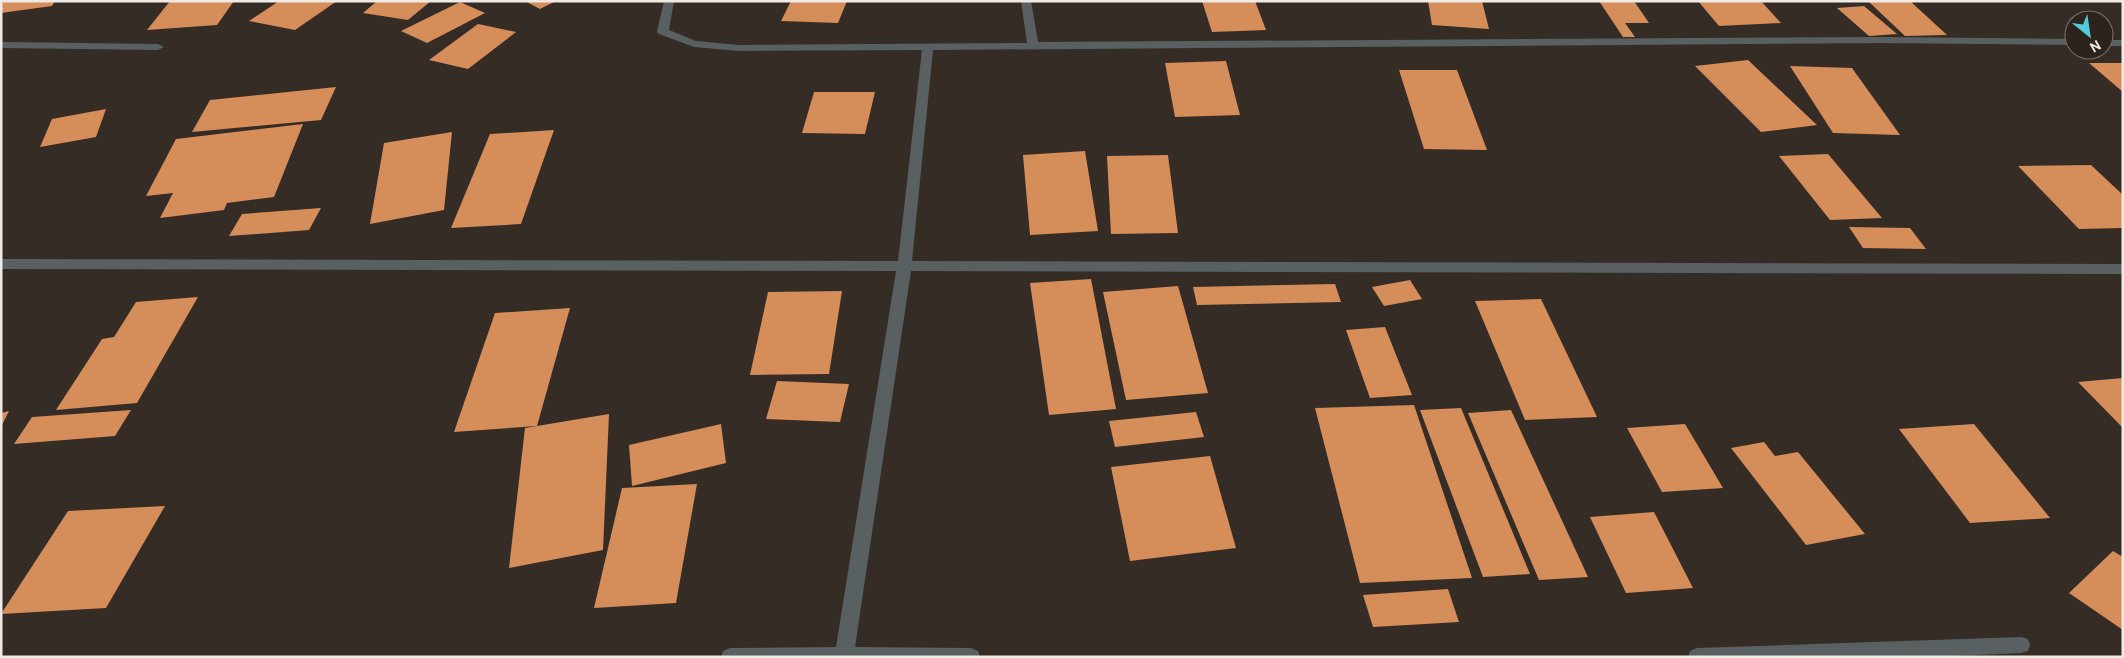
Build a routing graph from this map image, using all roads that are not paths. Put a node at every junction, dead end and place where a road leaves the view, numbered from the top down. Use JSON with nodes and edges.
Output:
{"nodes":[{"id":1,"x":669,"y":1,"type":"edge"},
{"id":2,"x":1026,"y":1,"type":"edge"},
{"id":3,"x":2064,"y":42,"type":"edge"},
{"id":4,"x":1,"y":45,"type":"edge"},
{"id":5,"x":1033,"y":45,"type":"junction"},
{"id":6,"x":928,"y":46,"type":"junction"},
{"id":7,"x":158,"y":47,"type":"dead end"},
{"id":8,"x":1,"y":264,"type":"edge"},
{"id":9,"x":904,"y":267,"type":"junction"},
{"id":10,"x":2123,"y":269,"type":"edge"},
{"id":11,"x":2021,"y":645,"type":"dead end"},
{"id":12,"x":844,"y":654,"type":"junction"},
{"id":13,"x":730,"y":657,"type":"edge"},
{"id":14,"x":971,"y":657,"type":"edge"},
{"id":15,"x":1697,"y":657,"type":"edge"}],
"edges":[{"from":1,"to":6,"type":"street"},
{"from":2,"to":5,"type":"street"},
{"from":3,"to":5,"type":"street"},
{"from":4,"to":7,"type":"street"},
{"from":5,"to":6,"type":"street"},
{"from":6,"to":9,"type":"street"},
{"from":8,"to":9,"type":"street"},
{"from":9,"to":10,"type":"street"},
{"from":9,"to":12,"type":"street"},
{"from":11,"to":15,"type":"street"},
{"from":12,"to":13,"type":"street"},
{"from":12,"to":14,"type":"street"}]}
